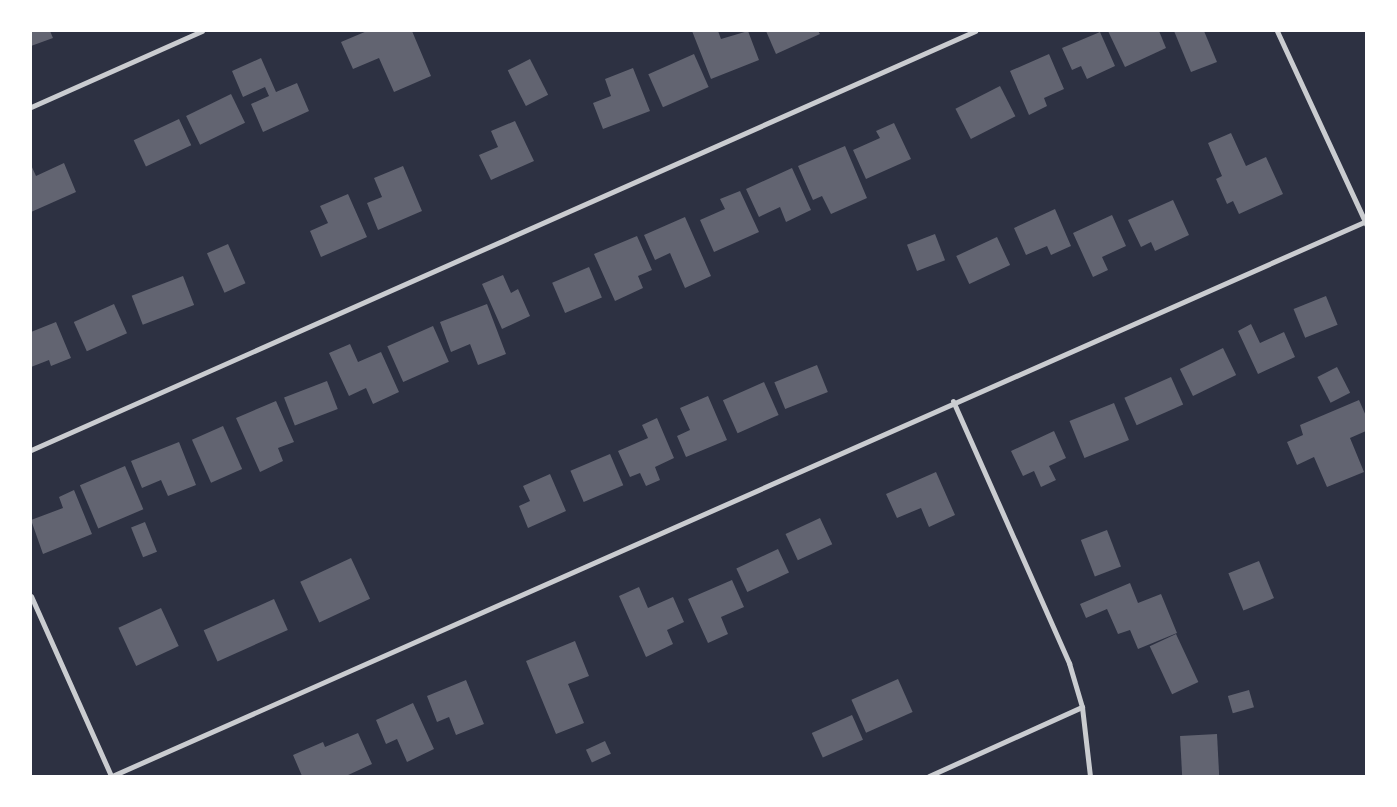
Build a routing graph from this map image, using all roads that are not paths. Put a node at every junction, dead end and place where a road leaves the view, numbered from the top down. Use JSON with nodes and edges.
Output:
{"nodes":[{"id":1,"x":202,"y":31,"type":"edge"},
{"id":2,"x":975,"y":31,"type":"edge"},
{"id":3,"x":1277,"y":31,"type":"edge"},
{"id":4,"x":31,"y":107,"type":"edge"},
{"id":5,"x":1365,"y":222,"type":"edge"},
{"id":6,"x":954,"y":402,"type":"junction"},
{"id":7,"x":31,"y":450,"type":"edge"},
{"id":8,"x":31,"y":596,"type":"edge"},
{"id":9,"x":1082,"y":707,"type":"junction"},
{"id":10,"x":112,"y":776,"type":"edge"},
{"id":11,"x":928,"y":776,"type":"edge"},
{"id":12,"x":1090,"y":776,"type":"edge"}],
"edges":[{"from":1,"to":4,"type":"street"},
{"from":2,"to":7,"type":"street"},
{"from":3,"to":5,"type":"street"},
{"from":5,"to":6,"type":"street"},
{"from":6,"to":9,"type":"street"},
{"from":6,"to":10,"type":"street"},
{"from":8,"to":10,"type":"street"},
{"from":9,"to":11,"type":"street"},
{"from":9,"to":12,"type":"street"}]}
